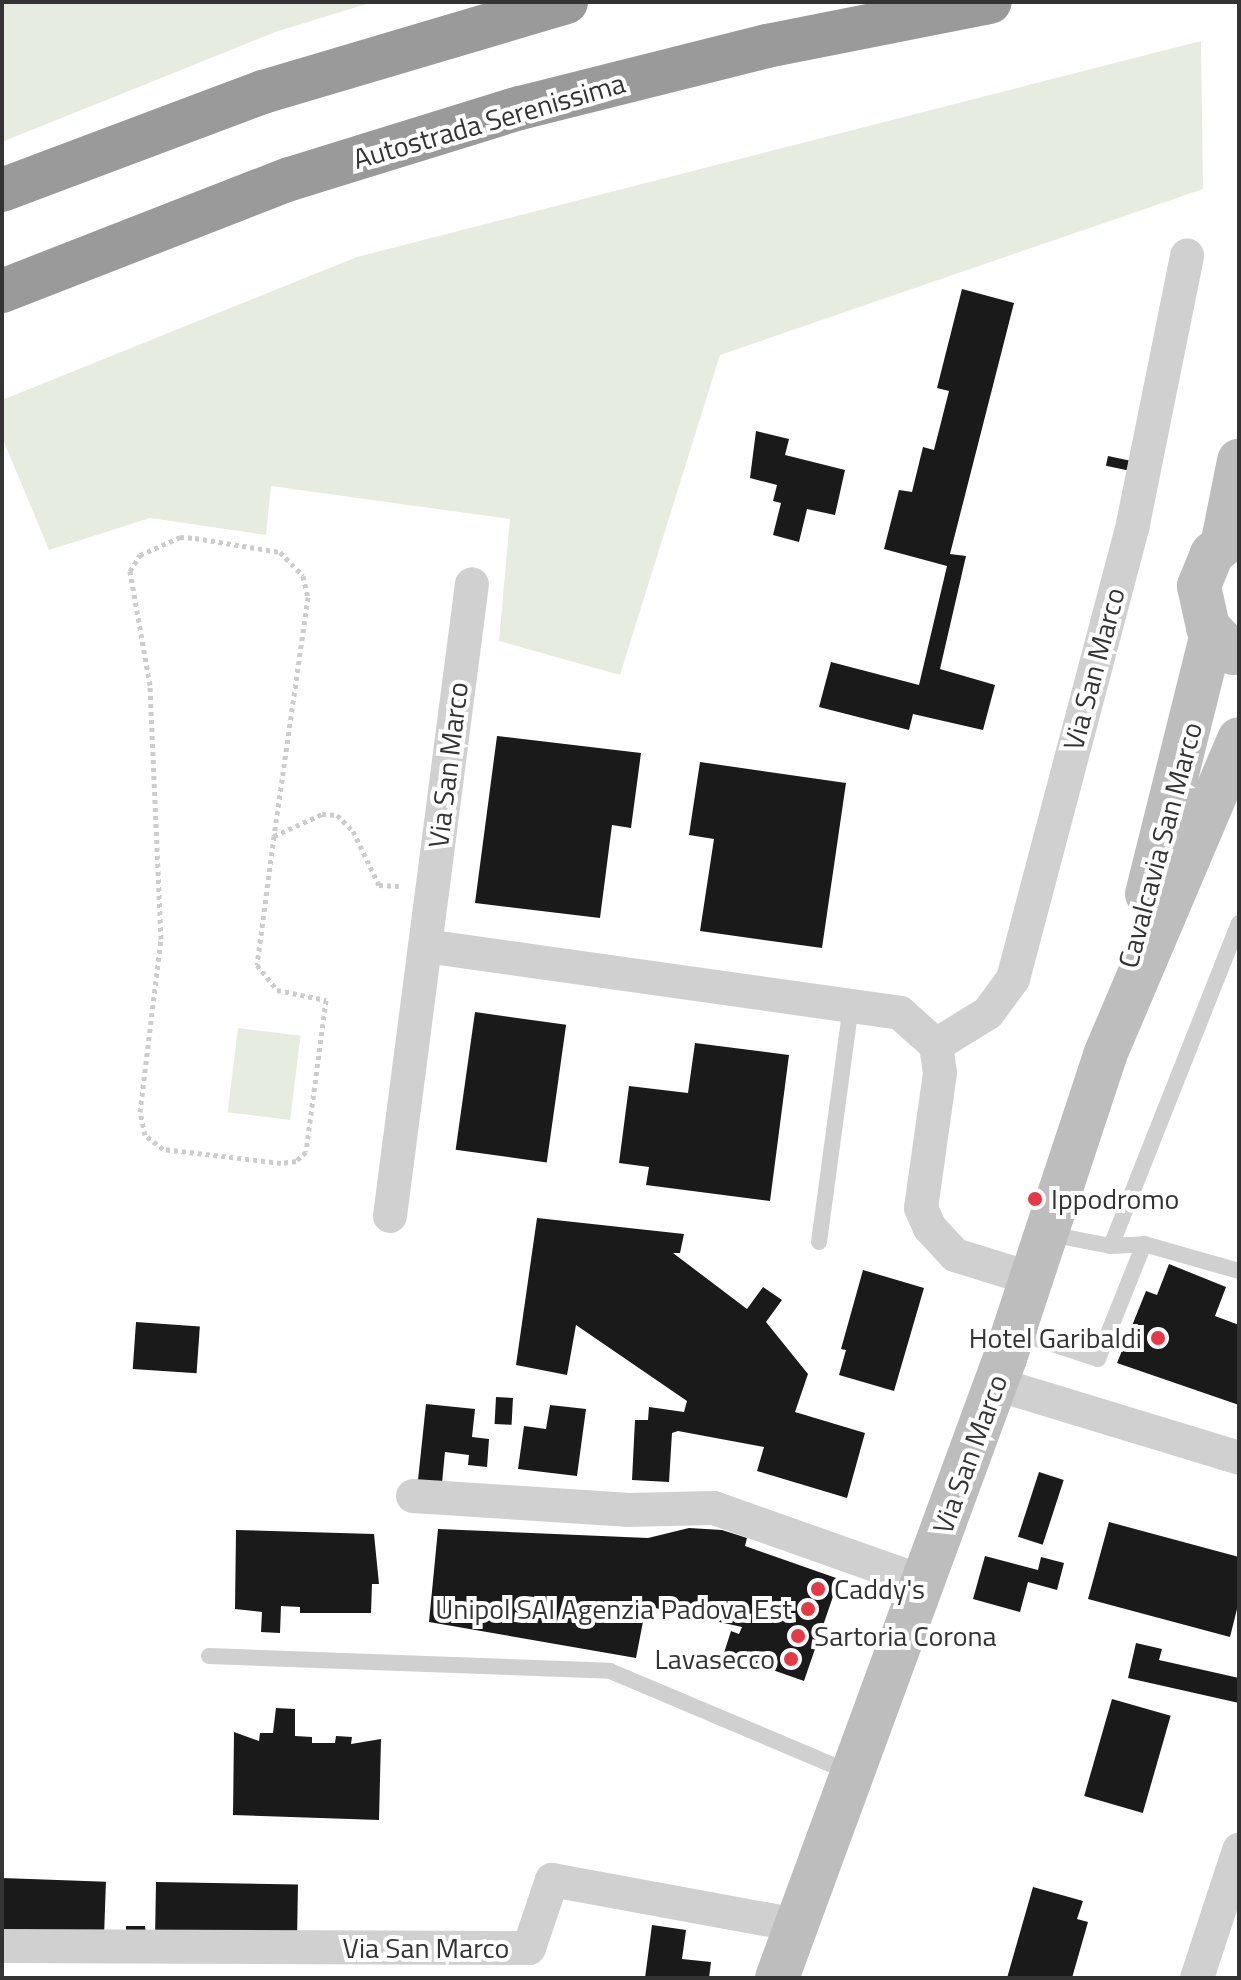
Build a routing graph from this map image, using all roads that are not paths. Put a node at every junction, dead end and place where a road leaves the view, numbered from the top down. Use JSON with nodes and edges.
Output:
{"nodes":[{"id":1,"x":566,"y":2,"type":"edge"},
{"id":2,"x":990,"y":2,"type":"edge"},
{"id":3,"x":2,"y":190,"type":"edge"},
{"id":4,"x":1187,"y":255,"type":"dead end"},
{"id":5,"x":2,"y":291,"type":"edge"},
{"id":6,"x":1239,"y":461,"type":"edge"},
{"id":7,"x":1231,"y":536,"type":"edge"},
{"id":8,"x":472,"y":584,"type":"dead end"},
{"id":9,"x":1226,"y":645,"type":"edge"},
{"id":10,"x":1239,"y":739,"type":"edge"},
{"id":11,"x":1239,"y":923,"type":"edge"},
{"id":12,"x":425,"y":946,"type":"junction"},
{"id":13,"x":851,"y":1005,"type":"junction"},
{"id":14,"x":936,"y":1045,"type":"junction"},
{"id":15,"x":1105,"y":1055,"type":"junction"},
{"id":16,"x":390,"y":1216,"type":"dead end"},
{"id":17,"x":1043,"y":1232,"type":"junction"},
{"id":18,"x":819,"y":1242,"type":"dead end"},
{"id":19,"x":1144,"y":1244,"type":"junction"},
{"id":20,"x":1111,"y":1246,"type":"junction"},
{"id":21,"x":1239,"y":1271,"type":"edge"},
{"id":22,"x":1032,"y":1279,"type":"junction"},
{"id":23,"x":1014,"y":1332,"type":"junction"},
{"id":24,"x":996,"y":1384,"type":"junction"},
{"id":25,"x":1239,"y":1458,"type":"edge"},
{"id":26,"x":413,"y":1496,"type":"dead end"},
{"id":27,"x":923,"y":1582,"type":"junction"},
{"id":28,"x":209,"y":1656,"type":"dead end"},
{"id":29,"x":852,"y":1773,"type":"junction"},
{"id":30,"x":1239,"y":1850,"type":"edge"},
{"id":31,"x":797,"y":1925,"type":"junction"},
{"id":32,"x":2,"y":1946,"type":"edge"},
{"id":33,"x":777,"y":1978,"type":"edge"},
{"id":34,"x":1197,"y":1978,"type":"edge"}],
"edges":[{"from":1,"to":3,"type":"highway"},
{"from":2,"to":5,"type":"highway","name":"Autostrada Serenissima"},
{"from":4,"to":14,"type":"street","name":"Via San Marco"},
{"from":6,"to":7,"type":"main road","name":"Cavalcavia San Marco"},
{"from":7,"to":9,"type":"main road","name":"Cavalcavia San Marco"},
{"from":8,"to":12,"type":"street","name":"Via San Marco"},
{"from":9,"to":15,"type":"main road","name":"Cavalcavia San Marco"},
{"from":10,"to":15,"type":"main road","name":"Cavalcavia San Marco"},
{"from":11,"to":20,"type":"lane"},
{"from":12,"to":13,"type":"street"},
{"from":12,"to":16,"type":"street","name":"Via San Marco"},
{"from":13,"to":14,"type":"street"},
{"from":13,"to":18,"type":"lane"},
{"from":14,"to":22,"type":"street"},
{"from":15,"to":17,"type":"main road","name":"Cavalcavia San Marco"},
{"from":17,"to":20,"type":"lane"},
{"from":17,"to":22,"type":"main road","name":"Via San Marco"},
{"from":19,"to":20,"type":"lane"},
{"from":19,"to":21,"type":"lane"},
{"from":19,"to":23,"type":"lane"},
{"from":22,"to":23,"type":"main road","name":"Via San Marco"},
{"from":23,"to":24,"type":"main road","name":"Via San Marco"},
{"from":24,"to":25,"type":"street"},
{"from":24,"to":27,"type":"main road","name":"Via San Marco"},
{"from":26,"to":27,"type":"street"},
{"from":27,"to":29,"type":"main road","name":"Via San Marco"},
{"from":28,"to":29,"type":"lane"},
{"from":29,"to":31,"type":"main road","name":"Via San Marco"},
{"from":30,"to":34,"type":"street"},
{"from":31,"to":32,"type":"street","name":"Via San Marco"},
{"from":31,"to":33,"type":"main road","name":"Via San Marco"}]}
